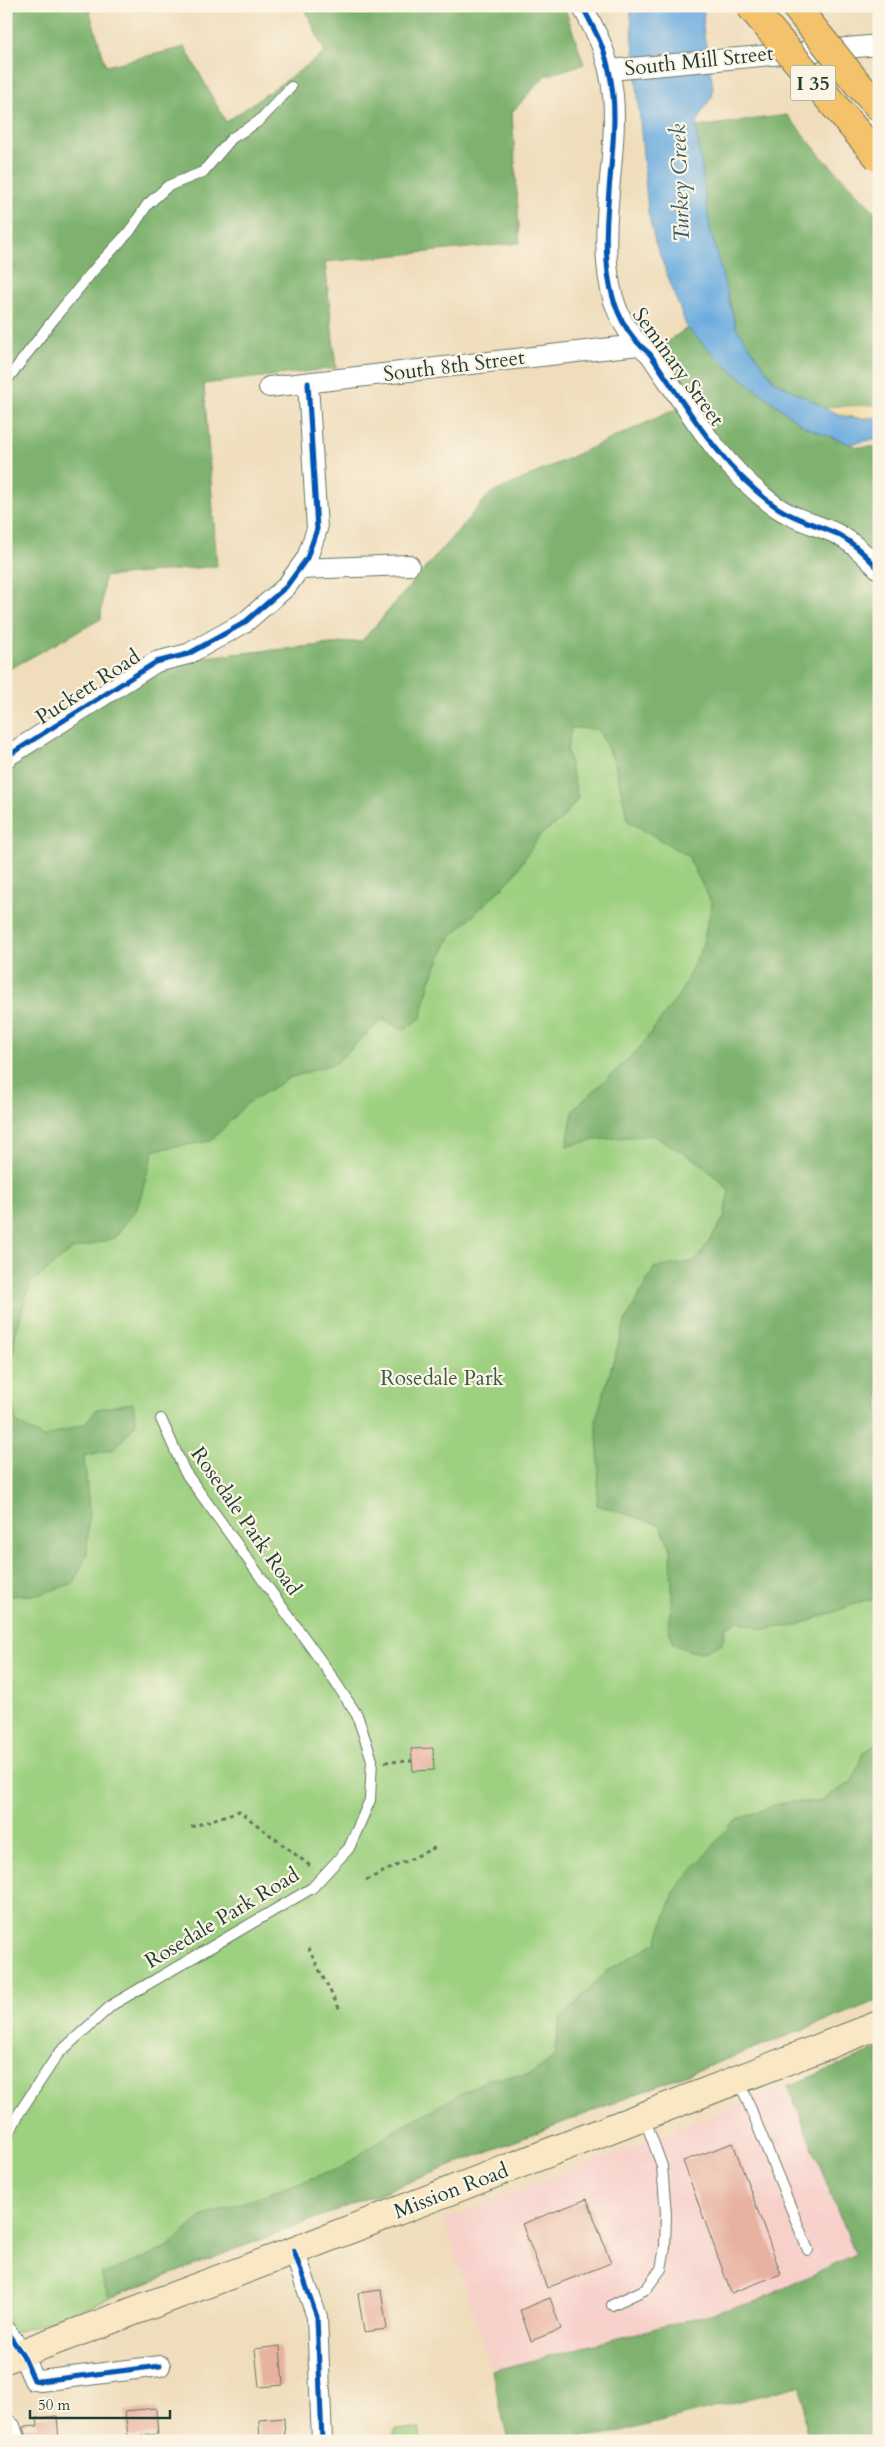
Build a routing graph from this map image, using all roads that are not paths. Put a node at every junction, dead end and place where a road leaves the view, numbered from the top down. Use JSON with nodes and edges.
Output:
{"nodes":[{"id":1,"x":582,"y":6,"type":"edge"},
{"id":2,"x":750,"y":6,"type":"edge"},
{"id":3,"x":795,"y":6,"type":"edge"},
{"id":4,"x":879,"y":45,"type":"edge"},
{"id":5,"x":610,"y":70,"type":"junction"},
{"id":6,"x":291,"y":87,"type":"dead end"},
{"id":7,"x":868,"y":89,"type":"edge"},
{"id":8,"x":879,"y":107,"type":"edge"},
{"id":9,"x":879,"y":158,"type":"edge"},
{"id":10,"x":638,"y":344,"type":"junction"},
{"id":11,"x":6,"y":381,"type":"edge"},
{"id":12,"x":308,"y":383,"type":"junction"},
{"id":13,"x":269,"y":386,"type":"dead end"},
{"id":14,"x":409,"y":565,"type":"dead end"},
{"id":15,"x":300,"y":569,"type":"junction"},
{"id":16,"x":879,"y":569,"type":"edge"},
{"id":17,"x":6,"y":757,"type":"edge"},
{"id":18,"x":161,"y":1419,"type":"dead end"},
{"id":19,"x":879,"y":2025,"type":"edge"},
{"id":20,"x":738,"y":2079,"type":"junction"},
{"id":21,"x":643,"y":2116,"type":"junction"},
{"id":22,"x":6,"y":2140,"type":"edge"},
{"id":23,"x":808,"y":2250,"type":"dead end"},
{"id":24,"x":294,"y":2251,"type":"junction"},
{"id":25,"x":612,"y":2305,"type":"dead end"},
{"id":26,"x":6,"y":2331,"type":"edge"},
{"id":27,"x":14,"y":2357,"type":"edge"},
{"id":28,"x":160,"y":2366,"type":"dead end"},
{"id":29,"x":6,"y":2417,"type":"edge"},
{"id":30,"x":20,"y":2441,"type":"edge"},
{"id":31,"x":322,"y":2441,"type":"edge"}],
"edges":[{"from":1,"to":5,"type":"street","name":"Seminary Street"},
{"from":2,"to":9,"type":"highway","number":"I 35","bridge":true},
{"from":3,"to":7,"type":"highway","number":"I 35","bridge":true},
{"from":4,"to":5,"type":"street","name":"South Mill Street"},
{"from":5,"to":10,"type":"street","name":"Seminary Street"},
{"from":6,"to":11,"type":"lane"},
{"from":7,"to":8,"type":"highway","number":"I 35"},
{"from":10,"to":12,"type":"street","name":"South 8th Street"},
{"from":10,"to":16,"type":"street","name":"Seminary Street"},
{"from":12,"to":13,"type":"street","name":"South 8th Street"},
{"from":12,"to":15,"type":"street","name":"Puckett Road"},
{"from":14,"to":15,"type":"street"},
{"from":15,"to":17,"type":"street","name":"Puckett Road"},
{"from":18,"to":22,"type":"lane","name":"Rosedale Park Road"},
{"from":19,"to":20,"type":"main road","name":"Mission Road"},
{"from":20,"to":21,"type":"main road","name":"Mission Road"},
{"from":20,"to":23,"type":"lane"},
{"from":21,"to":24,"type":"main road","name":"Mission Road"},
{"from":21,"to":25,"type":"lane"},
{"from":24,"to":27,"type":"main road","name":"Mission Road"},
{"from":24,"to":31,"type":"street"},
{"from":26,"to":27,"type":"street"},
{"from":27,"to":28,"type":"street"},
{"from":29,"to":30,"type":"lane"}]}
